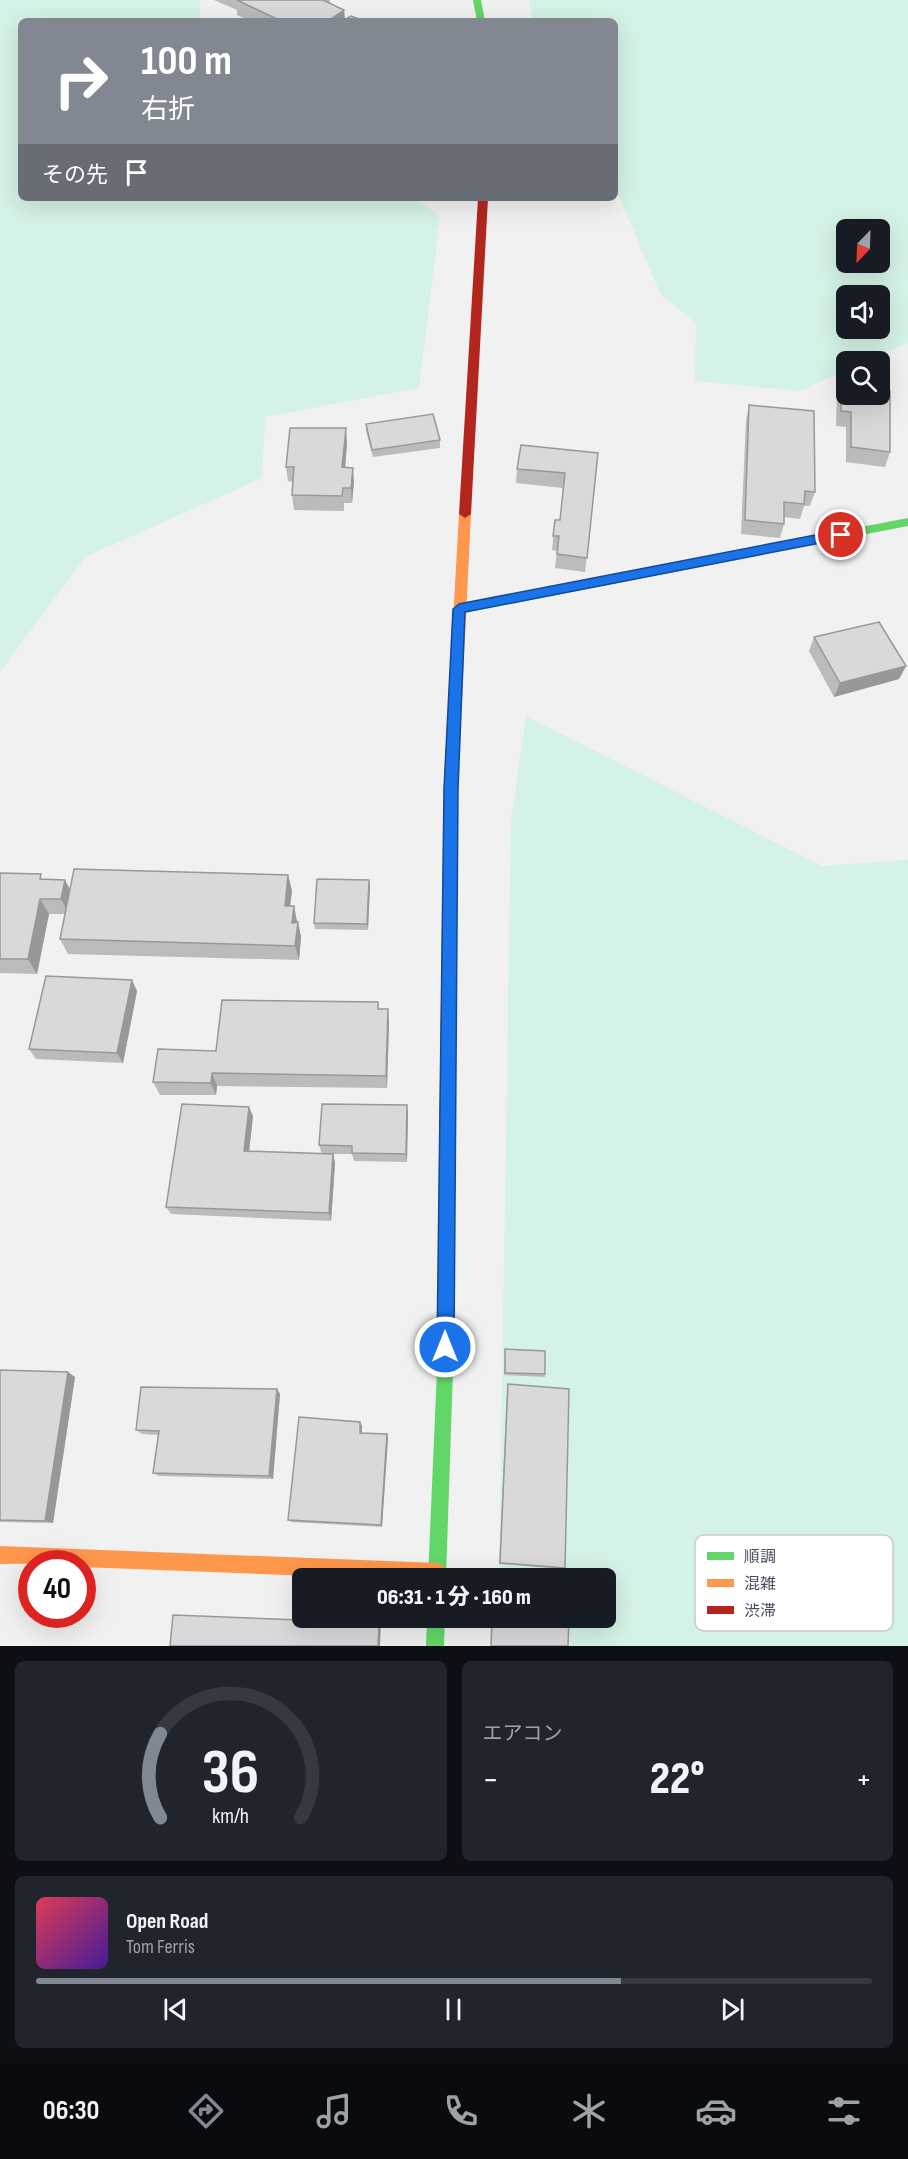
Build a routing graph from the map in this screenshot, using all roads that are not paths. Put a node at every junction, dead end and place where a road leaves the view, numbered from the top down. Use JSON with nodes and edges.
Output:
{"nodes":[{"id":1,"x":477,"y":0,"type":"edge"},
{"id":2,"x":480,"y":18,"type":"edge"},
{"id":3,"x":483,"y":201,"type":"edge"},
{"id":4,"x":908,"y":522,"type":"edge"},
{"id":5,"x":459,"y":609,"type":"junction"},
{"id":6,"x":0,"y":1556,"type":"edge"},
{"id":7,"x":438,"y":1568,"type":"edge"},
{"id":8,"x":292,"y":1569,"type":"edge"},
{"id":9,"x":436,"y":1628,"type":"edge"},
{"id":10,"x":435,"y":1646,"type":"edge"}],
"edges":[{"from":1,"to":2,"type":"street"},
{"from":3,"to":5,"type":"street"},
{"from":4,"to":5,"type":"street"},
{"from":5,"to":7,"type":"street"},
{"from":6,"to":8,"type":"street"},
{"from":9,"to":10,"type":"street"}]}
